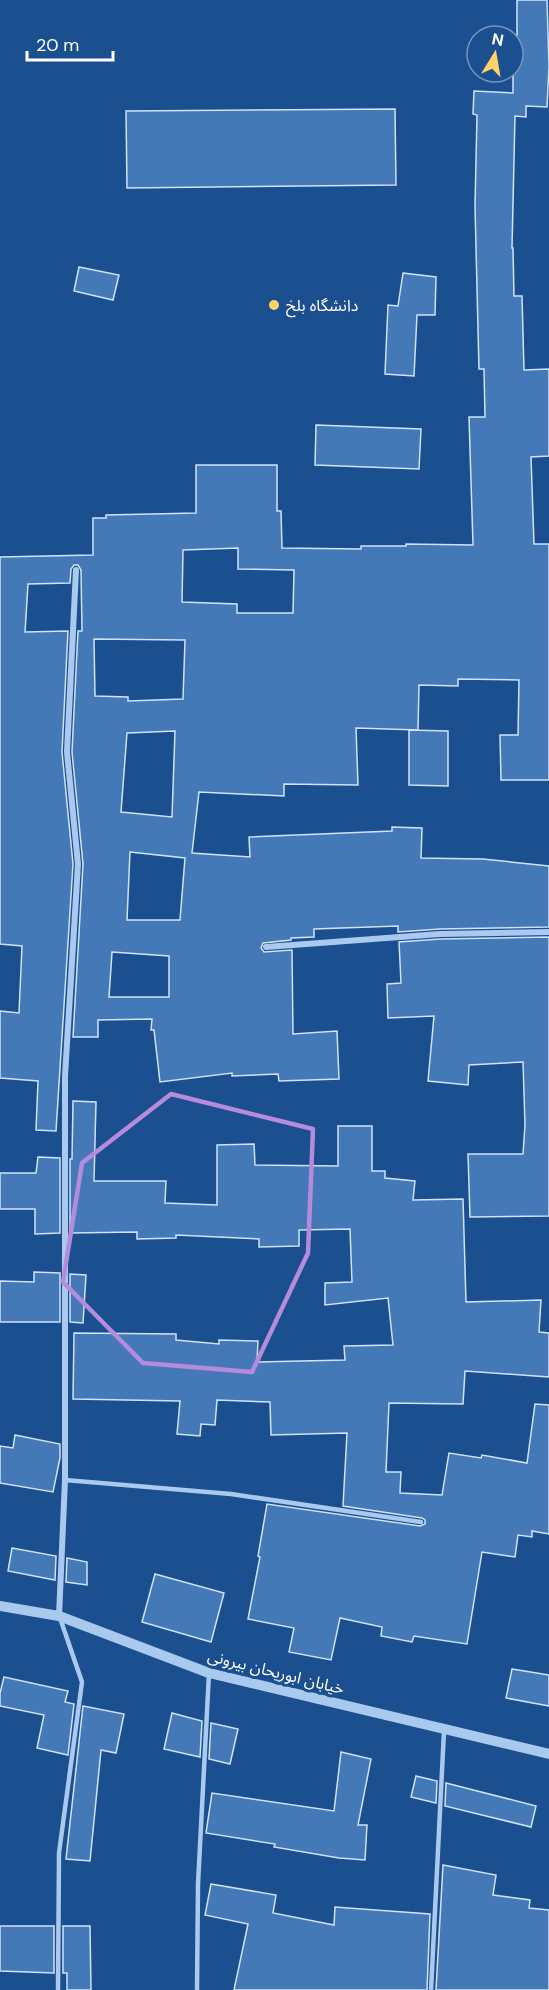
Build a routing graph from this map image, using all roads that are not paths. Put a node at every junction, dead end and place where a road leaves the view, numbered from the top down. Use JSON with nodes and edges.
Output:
{"nodes":[{"id":1,"x":76,"y":570,"type":"dead end"},
{"id":2,"x":549,"y":932,"type":"edge"},
{"id":3,"x":266,"y":947,"type":"dead end"},
{"id":4,"x":65,"y":1480,"type":"junction"},
{"id":5,"x":421,"y":1522,"type":"dead end"},
{"id":6,"x":0,"y":1606,"type":"edge"},
{"id":7,"x":59,"y":1616,"type":"junction"},
{"id":8,"x":208,"y":1673,"type":"junction"},
{"id":9,"x":444,"y":1728,"type":"junction"},
{"id":10,"x":549,"y":1754,"type":"edge"},
{"id":11,"x":58,"y":1990,"type":"edge"},
{"id":12,"x":197,"y":1990,"type":"edge"},
{"id":13,"x":431,"y":1990,"type":"edge"}],
"edges":[{"from":1,"to":4,"type":"street"},
{"from":2,"to":3,"type":"street"},
{"from":4,"to":5,"type":"lane"},
{"from":4,"to":7,"type":"street"},
{"from":6,"to":7,"type":"street","name":"خیابان ابوریحان بیرونی"},
{"from":7,"to":8,"type":"street","name":"خیابان ابوریحان بیرونی"},
{"from":7,"to":11,"type":"lane"},
{"from":8,"to":9,"type":"street","name":"خیابان ابوریحان بیرونی"},
{"from":8,"to":12,"type":"lane"},
{"from":9,"to":10,"type":"street","name":"خیابان ابوریحان بیرونی"},
{"from":9,"to":13,"type":"lane"}]}
